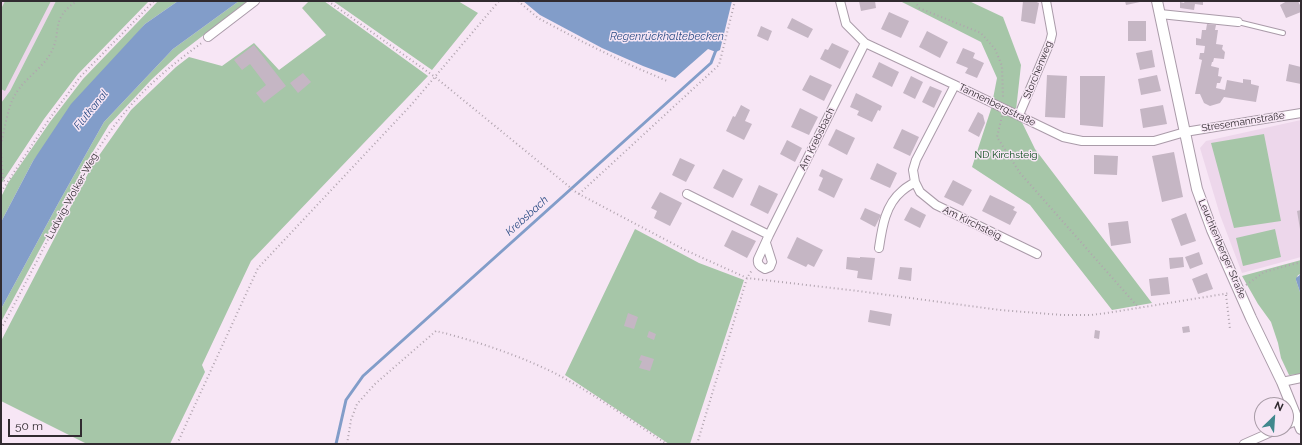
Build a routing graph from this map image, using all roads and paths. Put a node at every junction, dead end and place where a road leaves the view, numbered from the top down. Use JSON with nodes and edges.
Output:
{"nodes":[{"id":1,"x":77,"y":1,"type":"edge"},
{"id":2,"x":154,"y":1,"type":"edge"},
{"id":3,"x":255,"y":1,"type":"edge"},
{"id":4,"x":328,"y":1,"type":"edge"},
{"id":5,"x":499,"y":1,"type":"edge"},
{"id":6,"x":518,"y":1,"type":"edge"},
{"id":7,"x":735,"y":1,"type":"edge"},
{"id":8,"x":840,"y":1,"type":"edge"},
{"id":9,"x":915,"y":1,"type":"edge"},
{"id":10,"x":1046,"y":1,"type":"edge"},
{"id":11,"x":1157,"y":1,"type":"edge"},
{"id":12,"x":1160,"y":14,"type":"junction"},
{"id":13,"x":1238,"y":22,"type":"joint"},
{"id":14,"x":1283,"y":34,"type":"dead end"},
{"id":15,"x":208,"y":37,"type":"joint"},
{"id":16,"x":865,"y":43,"type":"junction"},
{"id":17,"x":435,"y":78,"type":"junction"},
{"id":18,"x":668,"y":81,"type":"dead end"},
{"id":19,"x":955,"y":85,"type":"junction"},
{"id":20,"x":1003,"y":108,"type":"junction"},
{"id":21,"x":1301,"y":113,"type":"edge"},
{"id":22,"x":1019,"y":115,"type":"junction"},
{"id":23,"x":1185,"y":132,"type":"junction"},
{"id":24,"x":1,"y":145,"type":"edge"},
{"id":25,"x":1,"y":149,"type":"edge"},
{"id":26,"x":6,"y":182,"type":"junction"},
{"id":27,"x":915,"y":182,"type":"junction"},
{"id":28,"x":1,"y":192,"type":"edge"},
{"id":29,"x":578,"y":194,"type":"junction"},
{"id":30,"x":687,"y":194,"type":"dead end"},
{"id":31,"x":879,"y":248,"type":"dead end"},
{"id":32,"x":1036,"y":254,"type":"dead end"},
{"id":33,"x":1301,"y":262,"type":"edge"},
{"id":34,"x":747,"y":278,"type":"junction"},
{"id":35,"x":1239,"y":290,"type":"junction"},
{"id":36,"x":1226,"y":295,"type":"junction"},
{"id":37,"x":1139,"y":308,"type":"junction"},
{"id":38,"x":1,"y":329,"type":"edge"},
{"id":39,"x":1230,"y":329,"type":"dead end"},
{"id":40,"x":1301,"y":378,"type":"edge"},
{"id":41,"x":1282,"y":382,"type":"junction"},
{"id":42,"x":1300,"y":422,"type":"edge"},
{"id":43,"x":1260,"y":437,"type":"edge"},
{"id":44,"x":177,"y":444,"type":"edge"},
{"id":45,"x":347,"y":444,"type":"edge"},
{"id":46,"x":667,"y":444,"type":"edge"},
{"id":47,"x":698,"y":444,"type":"edge"},
{"id":48,"x":1244,"y":444,"type":"edge"}],
"edges":[{"from":1,"to":24,"type":"path"},
{"from":2,"to":26,"type":"path"},
{"from":3,"to":15,"type":"street"},
{"from":4,"to":17,"type":"path"},
{"from":5,"to":17,"type":"path"},
{"from":6,"to":18,"type":"path"},
{"from":7,"to":29,"type":"path"},
{"from":8,"to":16,"type":"street","name":"Tannenbergstraße"},
{"from":9,"to":20,"type":"path"},
{"from":10,"to":22,"type":"street","name":"Storchenweg"},
{"from":11,"to":12,"type":"street","name":"Leuchtenberger Straße"},
{"from":12,"to":13,"type":"street"},
{"from":12,"to":23,"type":"street","name":"Leuchtenberger Straße"},
{"from":13,"to":14,"type":"lane"},
{"from":15,"to":38,"type":"path","name":"Ludwig-Wolker-Weg"},
{"from":16,"to":19,"type":"street","name":"Tannenbergstraße"},
{"from":16,"to":30,"type":"street","name":"Am Krebsbach"},
{"from":17,"to":29,"type":"path"},
{"from":17,"to":44,"type":"path"},
{"from":19,"to":20,"type":"street","name":"Tannenbergstraße"},
{"from":19,"to":27,"type":"street"},
{"from":20,"to":22,"type":"street","name":"Tannenbergstraße"},
{"from":20,"to":37,"type":"path"},
{"from":21,"to":23,"type":"street","name":"Stresemannstraße"},
{"from":22,"to":23,"type":"street","name":"Tannenbergstraße"},
{"from":23,"to":35,"type":"street","name":"Leuchtenberger Straße"},
{"from":25,"to":26,"type":"path"},
{"from":26,"to":28,"type":"path"},
{"from":27,"to":31,"type":"street"},
{"from":27,"to":32,"type":"street","name":"Am Kirchsteig"},
{"from":29,"to":34,"type":"path"},
{"from":33,"to":35,"type":"path"},
{"from":34,"to":37,"type":"path"},
{"from":34,"to":47,"type":"path"},
{"from":35,"to":36,"type":"path"},
{"from":35,"to":41,"type":"street","name":"Leuchtenberger Straße"},
{"from":36,"to":37,"type":"path"},
{"from":36,"to":39,"type":"path"},
{"from":40,"to":41,"type":"street"},
{"from":41,"to":42,"type":"street","name":"Leuchtenberger Straße"},
{"from":43,"to":48,"type":"street"},
{"from":45,"to":46,"type":"path"}]}
